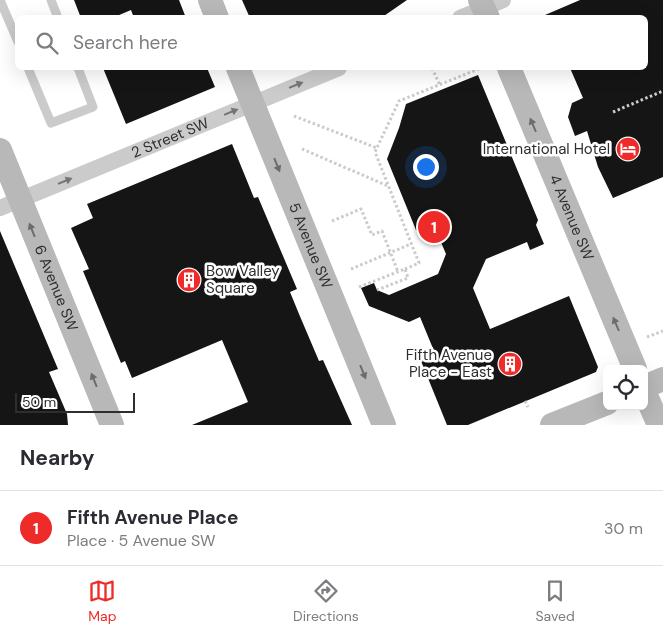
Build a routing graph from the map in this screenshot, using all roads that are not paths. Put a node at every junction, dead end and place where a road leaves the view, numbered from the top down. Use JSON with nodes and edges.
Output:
{"nodes":[{"id":1,"x":0,"y":0,"type":"edge"},
{"id":2,"x":51,"y":0,"type":"edge"},
{"id":3,"x":210,"y":0,"type":"edge"},
{"id":4,"x":489,"y":6,"type":"edge"},
{"id":5,"x":57,"y":15,"type":"edge"},
{"id":6,"x":216,"y":15,"type":"edge"},
{"id":7,"x":467,"y":15,"type":"edge"},
{"id":8,"x":15,"y":35,"type":"edge"},
{"id":9,"x":29,"y":70,"type":"edge"},
{"id":10,"x":79,"y":70,"type":"edge"},
{"id":11,"x":239,"y":70,"type":"edge"},
{"id":12,"x":334,"y":70,"type":"edge"},
{"id":13,"x":510,"y":70,"type":"edge"},
{"id":14,"x":252,"y":103,"type":"junction"},
{"id":15,"x":0,"y":150,"type":"edge"},
{"id":16,"x":10,"y":204,"type":"edge"},
{"id":17,"x":633,"y":365,"type":"edge"},
{"id":18,"x":663,"y":380,"type":"edge"},
{"id":19,"x":648,"y":386,"type":"edge"},
{"id":20,"x":648,"y":400,"type":"edge"},
{"id":21,"x":603,"y":405,"type":"edge"},
{"id":22,"x":112,"y":425,"type":"edge"},
{"id":23,"x":384,"y":425,"type":"edge"},
{"id":24,"x":552,"y":425,"type":"edge"},
{"id":25,"x":659,"y":425,"type":"edge"}],
"edges":[{"from":1,"to":8,"type":"lane"},
{"from":2,"to":5,"type":"lane"},
{"from":3,"to":6,"type":"main road"},
{"from":4,"to":7,"type":"street"},
{"from":9,"to":10,"type":"lane"},
{"from":11,"to":14,"type":"main road","name":"5 Avenue SW"},
{"from":14,"to":12,"type":"street","name":"2 Street SW","one_way":true},
{"from":17,"to":13,"type":"main road","name":"4 Avenue SW","one_way":true},
{"from":16,"to":14,"type":"street","name":"2 Street SW","one_way":true},
{"from":14,"to":23,"type":"main road","name":"5 Avenue SW","one_way":true},
{"from":15,"to":16,"type":"main road","name":"6 Avenue SW"},
{"from":22,"to":16,"type":"main road","name":"6 Avenue SW","one_way":true},
{"from":18,"to":19,"type":"main road"},
{"from":20,"to":25,"type":"main road"},
{"from":21,"to":24,"type":"main road"}]}
